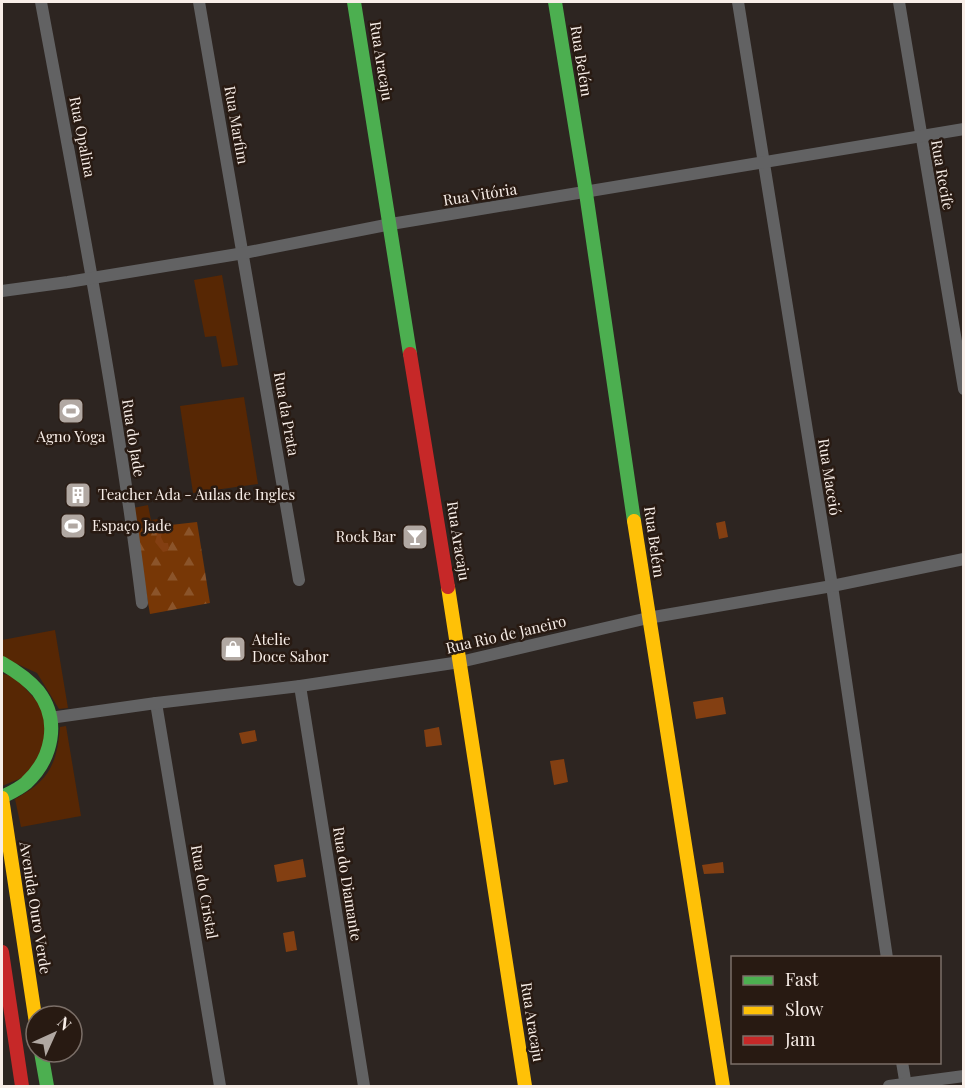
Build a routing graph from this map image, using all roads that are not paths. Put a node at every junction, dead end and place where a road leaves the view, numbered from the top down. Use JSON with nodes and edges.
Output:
{"nodes":[{"id":1,"x":41,"y":2,"type":"edge"},
{"id":2,"x":199,"y":2,"type":"edge"},
{"id":3,"x":354,"y":2,"type":"edge"},
{"id":4,"x":555,"y":2,"type":"edge"},
{"id":5,"x":738,"y":2,"type":"edge"},
{"id":6,"x":899,"y":2,"type":"edge"},
{"id":7,"x":963,"y":129,"type":"edge"},
{"id":8,"x":920,"y":136,"type":"junction"},
{"id":9,"x":764,"y":162,"type":"junction"},
{"id":10,"x":586,"y":193,"type":"junction"},
{"id":11,"x":391,"y":224,"type":"junction"},
{"id":12,"x":244,"y":253,"type":"junction"},
{"id":13,"x":93,"y":278,"type":"junction"},
{"id":14,"x":2,"y":291,"type":"edge"},
{"id":15,"x":963,"y":389,"type":"edge"},
{"id":16,"x":963,"y":559,"type":"edge"},
{"id":17,"x":299,"y":580,"type":"dead end"},
{"id":18,"x":832,"y":586,"type":"junction"},
{"id":19,"x":142,"y":603,"type":"dead end"},
{"id":20,"x":648,"y":618,"type":"junction"},
{"id":21,"x":460,"y":662,"type":"junction"},
{"id":22,"x":2,"y":663,"type":"edge"},
{"id":23,"x":300,"y":686,"type":"junction"},
{"id":24,"x":156,"y":703,"type":"junction"},
{"id":25,"x":50,"y":718,"type":"junction"},
{"id":26,"x":2,"y":798,"type":"edge"},
{"id":27,"x":2,"y":952,"type":"edge"},
{"id":28,"x":887,"y":956,"type":"edge"},
{"id":29,"x":33,"y":1004,"type":"edge"},
{"id":30,"x":43,"y":1064,"type":"edge"},
{"id":31,"x":902,"y":1064,"type":"edge"},
{"id":32,"x":963,"y":1076,"type":"edge"},
{"id":33,"x":905,"y":1085,"type":"edge"},
{"id":34,"x":22,"y":1086,"type":"edge"},
{"id":35,"x":46,"y":1086,"type":"edge"},
{"id":36,"x":220,"y":1086,"type":"edge"},
{"id":37,"x":364,"y":1086,"type":"edge"},
{"id":38,"x":525,"y":1086,"type":"edge"},
{"id":39,"x":723,"y":1086,"type":"edge"},
{"id":40,"x":889,"y":1086,"type":"edge"}],
"edges":[{"from":1,"to":13,"type":"street","name":"Rua Opalina"},
{"from":2,"to":12,"type":"street","name":"Rua Marfim"},
{"from":3,"to":11,"type":"street","name":"Rua Aracaju"},
{"from":4,"to":10,"type":"street","name":"Rua Belém"},
{"from":5,"to":9,"type":"street","name":"Rua Maceió"},
{"from":6,"to":8,"type":"street","name":"Rua Recife"},
{"from":7,"to":8,"type":"street","name":"Rua Vitória"},
{"from":8,"to":9,"type":"street","name":"Rua Vitória"},
{"from":8,"to":15,"type":"street","name":"Rua Recife"},
{"from":9,"to":10,"type":"street","name":"Rua Vitória"},
{"from":9,"to":18,"type":"street","name":"Rua Maceió"},
{"from":10,"to":11,"type":"street","name":"Rua Vitória"},
{"from":10,"to":20,"type":"street","name":"Rua Belém"},
{"from":11,"to":12,"type":"street","name":"Rua Vitória"},
{"from":11,"to":21,"type":"street","name":"Rua Aracaju"},
{"from":12,"to":13,"type":"street","name":"Rua Vitória"},
{"from":12,"to":17,"type":"street","name":"Rua da Prata"},
{"from":13,"to":14,"type":"street","name":"Rua Vitória"},
{"from":13,"to":19,"type":"street","name":"Rua do Jade"},
{"from":16,"to":18,"type":"street","name":"Rua Rio de Janeiro"},
{"from":18,"to":20,"type":"street","name":"Rua Rio de Janeiro"},
{"from":18,"to":28,"type":"street","name":"Rua Maceió"},
{"from":20,"to":21,"type":"street","name":"Rua Rio de Janeiro"},
{"from":20,"to":39,"type":"street","name":"Rua Belém"},
{"from":21,"to":23,"type":"street","name":"Rua Rio de Janeiro"},
{"from":21,"to":38,"type":"street","name":"Rua Aracaju"},
{"from":22,"to":25,"type":"street"},
{"from":23,"to":24,"type":"street","name":"Rua Rio de Janeiro"},
{"from":23,"to":37,"type":"street","name":"Rua do Diamante"},
{"from":24,"to":25,"type":"street","name":"Rua Rio de Janeiro"},
{"from":24,"to":36,"type":"street","name":"Rua do Cristal"},
{"from":25,"to":26,"type":"street"},
{"from":26,"to":29,"type":"street","name":"Avenida Ouro Verde"},
{"from":27,"to":34,"type":"street"},
{"from":30,"to":35,"type":"street"},
{"from":31,"to":33,"type":"street"},
{"from":32,"to":33,"type":"street"},
{"from":33,"to":40,"type":"street"}]}
